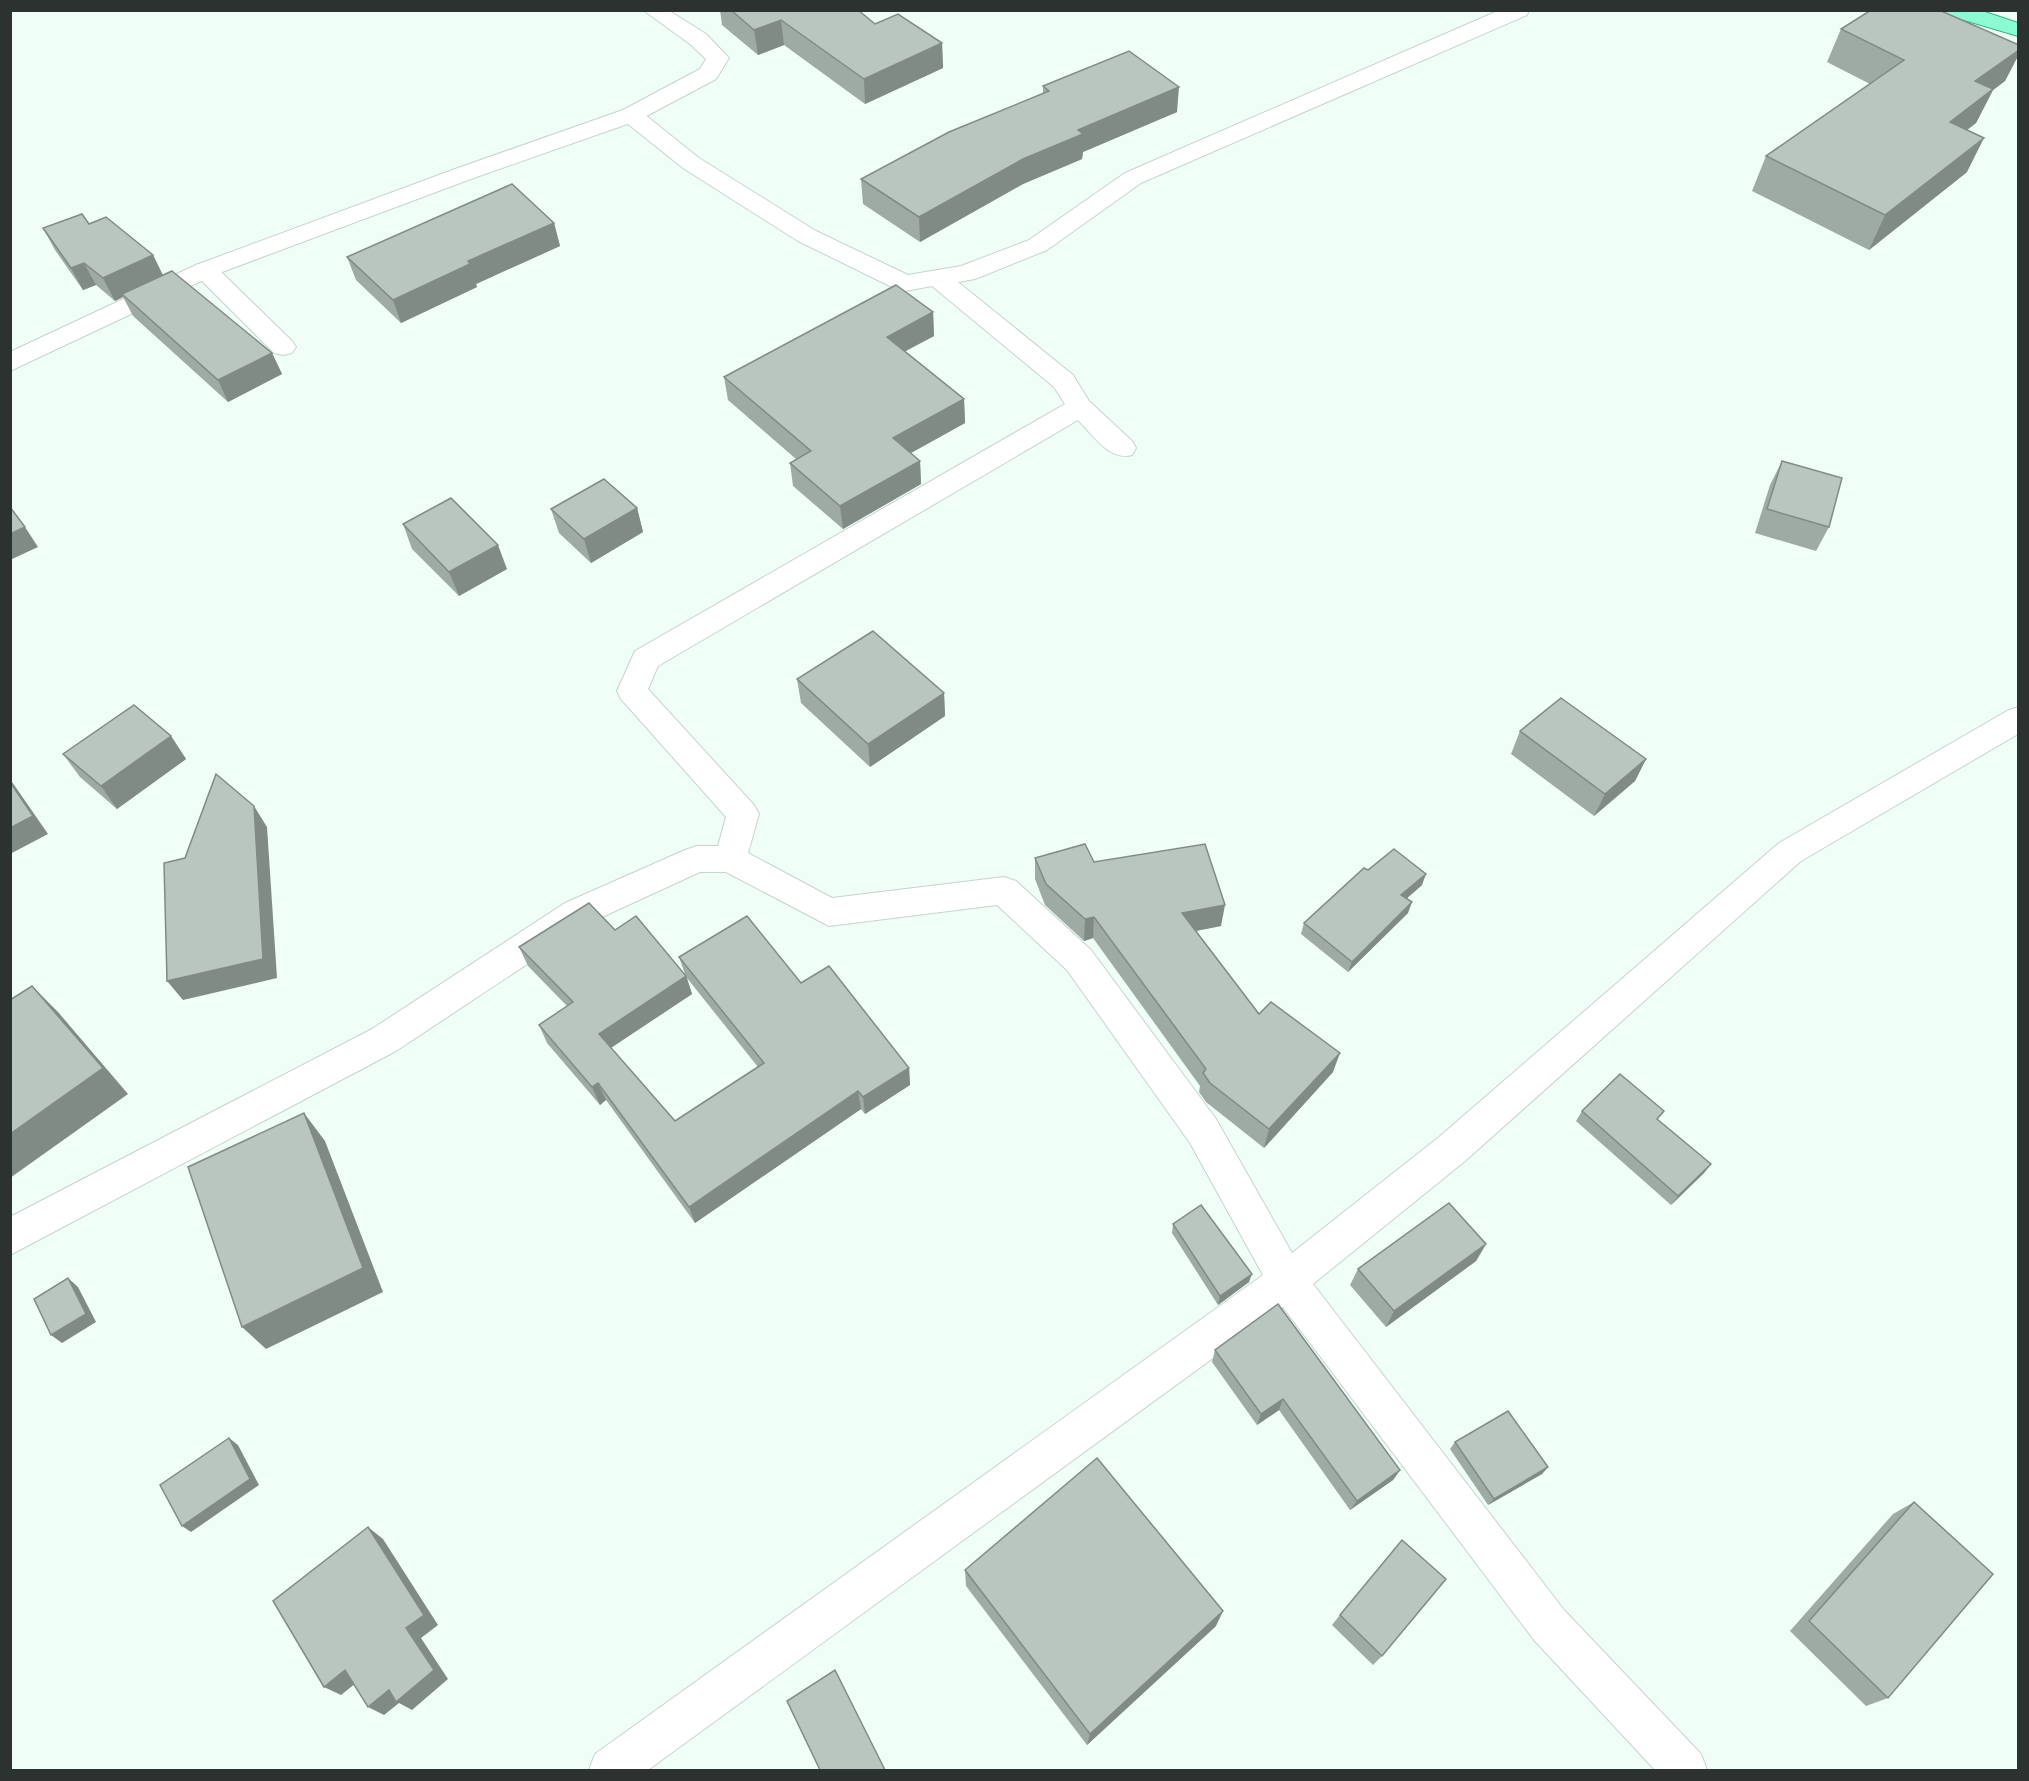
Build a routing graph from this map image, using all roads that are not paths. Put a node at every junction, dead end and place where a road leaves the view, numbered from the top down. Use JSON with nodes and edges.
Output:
{"nodes":[{"id":1,"x":652,"y":10,"type":"edge"},
{"id":2,"x":1519,"y":10,"type":"edge"},
{"id":3,"x":1955,"y":10,"type":"edge"},
{"id":4,"x":2019,"y":30,"type":"edge"},
{"id":5,"x":631,"y":115,"type":"junction"},
{"id":6,"x":205,"y":270,"type":"junction"},
{"id":7,"x":937,"y":278,"type":"junction"},
{"id":8,"x":283,"y":347,"type":"dead end"},
{"id":9,"x":10,"y":363,"type":"edge"},
{"id":10,"x":1080,"y":407,"type":"junction"},
{"id":11,"x":1122,"y":448,"type":"dead end"},
{"id":12,"x":2019,"y":719,"type":"edge"},
{"id":13,"x":730,"y":859,"type":"junction"},
{"id":14,"x":10,"y":1237,"type":"edge"},
{"id":15,"x":1287,"y":1281,"type":"junction"},
{"id":16,"x":611,"y":1770,"type":"edge"},
{"id":17,"x":1684,"y":1770,"type":"edge"}],
"edges":[{"from":1,"to":5,"type":"street"},
{"from":2,"to":7,"type":"street"},
{"from":3,"to":4,"type":"main road"},
{"from":5,"to":6,"type":"street"},
{"from":5,"to":7,"type":"street"},
{"from":6,"to":8,"type":"street"},
{"from":6,"to":9,"type":"street"},
{"from":7,"to":10,"type":"street"},
{"from":10,"to":11,"type":"street"},
{"from":10,"to":13,"type":"street"},
{"from":12,"to":15,"type":"street"},
{"from":13,"to":14,"type":"street"},
{"from":13,"to":15,"type":"street"},
{"from":15,"to":16,"type":"street"},
{"from":15,"to":17,"type":"street"}]}
